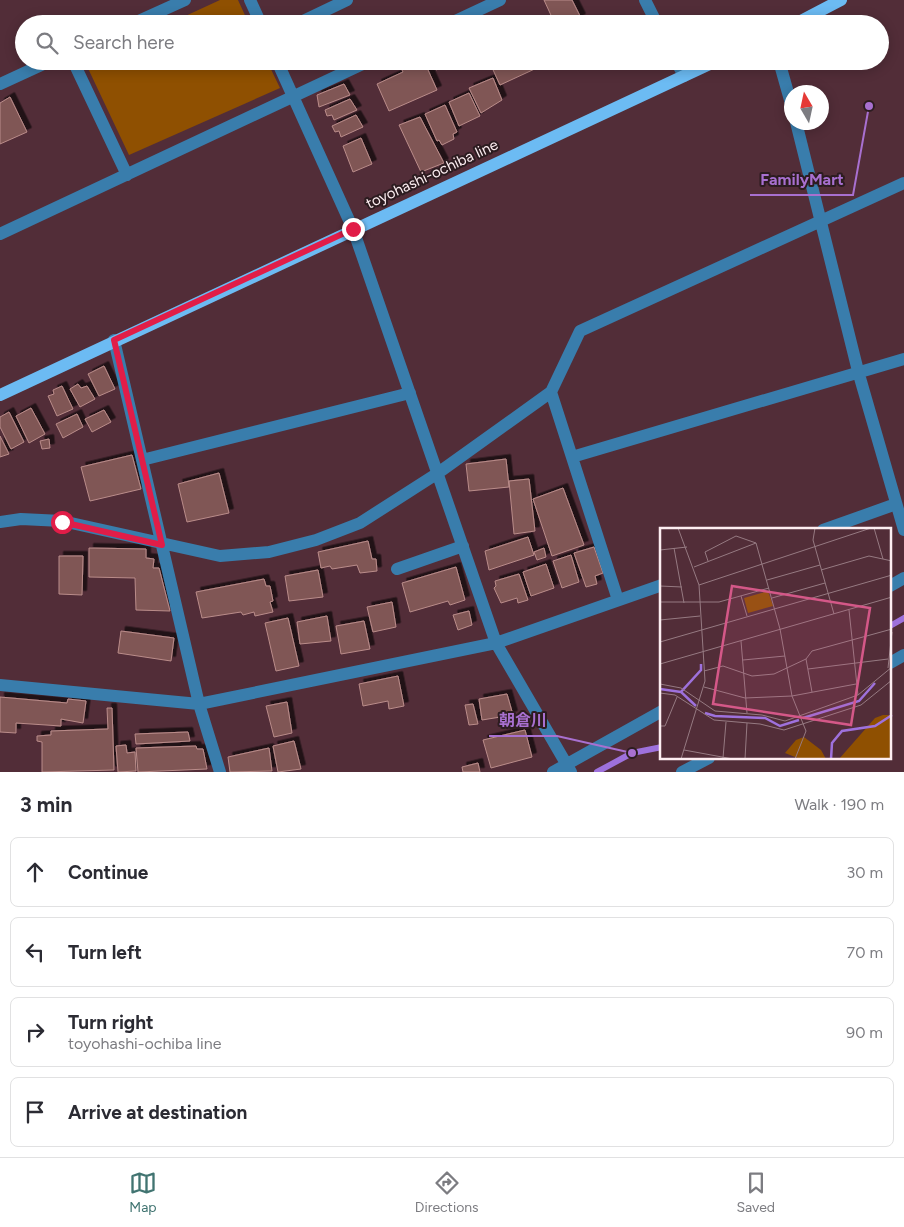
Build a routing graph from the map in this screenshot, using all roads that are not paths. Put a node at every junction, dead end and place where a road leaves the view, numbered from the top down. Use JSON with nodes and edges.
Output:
{"nodes":[{"id":1,"x":184,"y":0,"type":"edge"},
{"id":2,"x":250,"y":0,"type":"edge"},
{"id":3,"x":348,"y":0,"type":"edge"},
{"id":4,"x":500,"y":0,"type":"edge"},
{"id":5,"x":645,"y":0,"type":"edge"},
{"id":6,"x":841,"y":0,"type":"edge"},
{"id":7,"x":152,"y":15,"type":"edge"},
{"id":8,"x":256,"y":15,"type":"edge"},
{"id":9,"x":316,"y":15,"type":"edge"},
{"id":10,"x":468,"y":15,"type":"edge"},
{"id":11,"x":652,"y":15,"type":"edge"},
{"id":12,"x":812,"y":15,"type":"edge"},
{"id":13,"x":30,"y":70,"type":"edge"},
{"id":14,"x":77,"y":70,"type":"edge"},
{"id":15,"x":281,"y":70,"type":"edge"},
{"id":16,"x":350,"y":70,"type":"edge"},
{"id":17,"x":681,"y":70,"type":"edge"},
{"id":18,"x":697,"y":70,"type":"edge"},
{"id":19,"x":782,"y":70,"type":"edge"},
{"id":20,"x":684,"y":76,"type":"junction"},
{"id":21,"x":0,"y":84,"type":"edge"},
{"id":22,"x":786,"y":85,"type":"edge"},
{"id":23,"x":293,"y":97,"type":"junction"},
{"id":24,"x":798,"y":130,"type":"edge"},
{"id":25,"x":127,"y":175,"type":"junction"},
{"id":26,"x":904,"y":183,"type":"edge"},
{"id":27,"x":821,"y":220,"type":"junction"},
{"id":28,"x":353,"y":229,"type":"junction"},
{"id":29,"x":0,"y":234,"type":"edge"},
{"id":30,"x":114,"y":340,"type":"junction"},
{"id":31,"x":904,"y":359,"type":"edge"},
{"id":32,"x":858,"y":372,"type":"junction"},
{"id":33,"x":410,"y":392,"type":"junction"},
{"id":34,"x":551,"y":392,"type":"junction"},
{"id":35,"x":0,"y":395,"type":"edge"},
{"id":36,"x":572,"y":457,"type":"junction"},
{"id":37,"x":142,"y":460,"type":"junction"},
{"id":38,"x":438,"y":473,"type":"junction"},
{"id":39,"x":896,"y":504,"type":"junction"},
{"id":40,"x":0,"y":522,"type":"edge"},
{"id":41,"x":829,"y":528,"type":"edge"},
{"id":42,"x":904,"y":530,"type":"edge"},
{"id":43,"x":162,"y":545,"type":"junction"},
{"id":44,"x":463,"y":546,"type":"junction"},
{"id":45,"x":398,"y":569,"type":"dead end"},
{"id":46,"x":904,"y":578,"type":"edge"},
{"id":47,"x":892,"y":585,"type":"edge"},
{"id":48,"x":660,"y":586,"type":"edge"},
{"id":49,"x":618,"y":600,"type":"junction"},
{"id":50,"x":496,"y":643,"type":"junction"},
{"id":51,"x":904,"y":655,"type":"edge"},
{"id":52,"x":892,"y":662,"type":"edge"},
{"id":53,"x":0,"y":685,"type":"edge"},
{"id":54,"x":199,"y":704,"type":"junction"},
{"id":55,"x":660,"y":712,"type":"edge"},
{"id":56,"x":705,"y":760,"type":"edge"},
{"id":57,"x":569,"y":768,"type":"edge"},
{"id":58,"x":220,"y":772,"type":"edge"},
{"id":59,"x":552,"y":772,"type":"edge"},
{"id":60,"x":682,"y":772,"type":"edge"}],
"edges":[{"from":1,"to":7,"type":"street"},
{"from":2,"to":8,"type":"street"},
{"from":3,"to":9,"type":"street"},
{"from":4,"to":10,"type":"street"},
{"from":5,"to":11,"type":"street"},
{"from":6,"to":12,"type":"main road"},
{"from":13,"to":21,"type":"street"},
{"from":14,"to":25,"type":"street"},
{"from":15,"to":23,"type":"street"},
{"from":16,"to":23,"type":"street"},
{"from":17,"to":20,"type":"street"},
{"from":18,"to":20,"type":"main road","name":"toyohashi-ochiba line"},
{"from":19,"to":22,"type":"street"},
{"from":20,"to":28,"type":"main road","name":"toyohashi-ochiba line"},
{"from":23,"to":25,"type":"street"},
{"from":23,"to":28,"type":"street"},
{"from":24,"to":27,"type":"street"},
{"from":25,"to":29,"type":"street"},
{"from":26,"to":27,"type":"street"},
{"from":27,"to":32,"type":"street"},
{"from":27,"to":34,"type":"street"},
{"from":28,"to":30,"type":"main road","name":"toyohashi-ochiba line"},
{"from":28,"to":33,"type":"street"},
{"from":30,"to":35,"type":"main road","name":"toyohashi-ochiba line"},
{"from":30,"to":37,"type":"street"},
{"from":31,"to":32,"type":"street"},
{"from":32,"to":36,"type":"street"},
{"from":32,"to":39,"type":"street"},
{"from":33,"to":37,"type":"street"},
{"from":33,"to":38,"type":"street"},
{"from":34,"to":36,"type":"street"},
{"from":34,"to":38,"type":"street"},
{"from":36,"to":49,"type":"street"},
{"from":37,"to":43,"type":"street"},
{"from":38,"to":43,"type":"street"},
{"from":38,"to":44,"type":"street"},
{"from":39,"to":41,"type":"street"},
{"from":39,"to":42,"type":"street"},
{"from":40,"to":43,"type":"street"},
{"from":43,"to":54,"type":"street"},
{"from":44,"to":45,"type":"street"},
{"from":44,"to":50,"type":"street"},
{"from":46,"to":47,"type":"street"},
{"from":48,"to":49,"type":"street"},
{"from":49,"to":50,"type":"street"},
{"from":50,"to":54,"type":"street"},
{"from":50,"to":57,"type":"street"},
{"from":51,"to":52,"type":"street"},
{"from":53,"to":54,"type":"street"},
{"from":54,"to":58,"type":"street"},
{"from":55,"to":57,"type":"street"},
{"from":56,"to":60,"type":"street"},
{"from":57,"to":59,"type":"street"}]}
